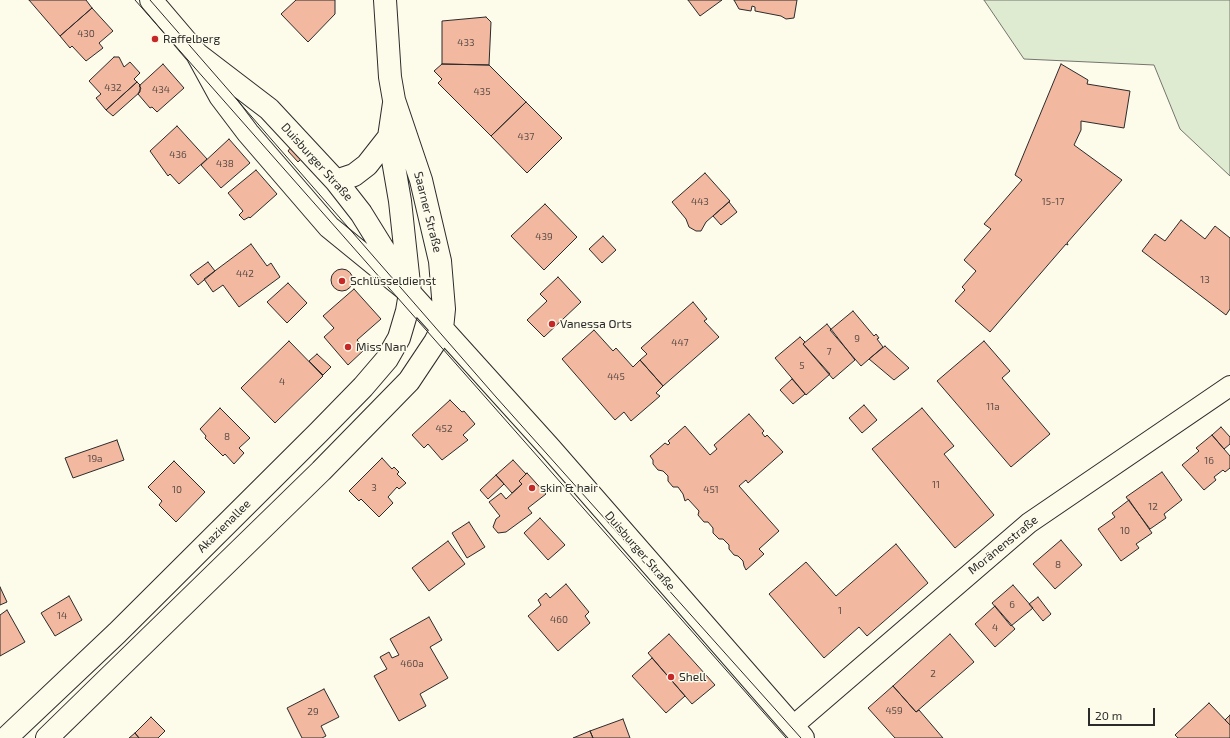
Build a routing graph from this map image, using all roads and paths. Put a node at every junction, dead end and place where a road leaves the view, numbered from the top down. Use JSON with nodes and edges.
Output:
{"nodes":[{"id":1,"x":151,"y":0,"type":"edge"},
{"id":2,"x":385,"y":0,"type":"edge"},
{"id":3,"x":197,"y":54,"type":"junction"},
{"id":4,"x":394,"y":100,"type":"junction"},
{"id":5,"x":388,"y":137,"type":"junction"},
{"id":6,"x":336,"y":181,"type":"junction"},
{"id":7,"x":410,"y":294,"type":"junction"},
{"id":8,"x":442,"y":328,"type":"junction"},
{"id":9,"x":1230,"y":386,"type":"edge"},
{"id":10,"x":798,"y":732,"type":"edge"},
{"id":11,"x":6,"y":738,"type":"edge"},
{"id":12,"x":47,"y":738,"type":"edge"}],
"edges":[{"from":1,"to":3,"type":"main road","name":"Duisburger Straße"},
{"from":2,"to":4,"type":"main road","name":"Saarner Straße"},
{"from":3,"to":6,"type":"main road","name":"Duisburger Straße"},
{"from":3,"to":7,"type":"main road","name":"Duisburger Straße"},
{"from":4,"to":5,"type":"main road","name":"Saarner Straße"},
{"from":4,"to":8,"type":"main road","name":"Saarner Straße"},
{"from":5,"to":6,"type":"main road"},
{"from":5,"to":7,"type":"main road","name":"Saarner Straße"},
{"from":6,"to":7,"type":"main road","name":"Duisburger Straße"},
{"from":7,"to":8,"type":"main road","name":"Duisburger Straße"},
{"from":7,"to":11,"type":"main road","name":"Akazienallee"},
{"from":8,"to":10,"type":"main road","name":"Duisburger Straße"},
{"from":8,"to":12,"type":"main road"},
{"from":9,"to":10,"type":"street","name":"Moränenstraße"}]}
